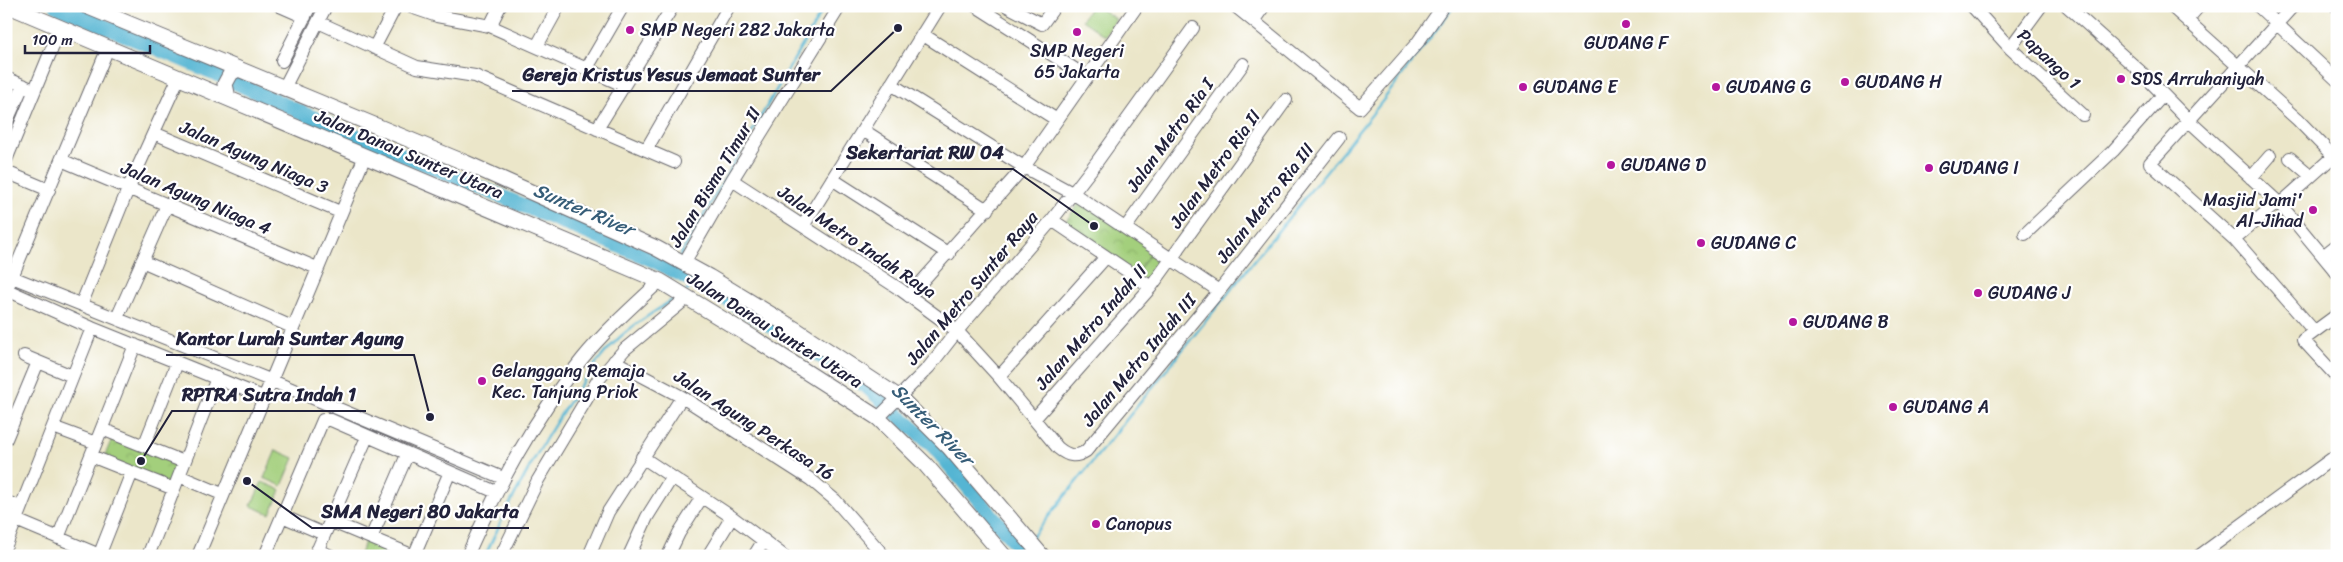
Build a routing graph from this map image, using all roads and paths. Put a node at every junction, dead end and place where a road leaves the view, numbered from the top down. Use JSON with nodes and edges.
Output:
{"nodes":[{"id":1,"x":9,"y":6,"type":"edge"},
{"id":2,"x":86,"y":6,"type":"edge"},
{"id":3,"x":280,"y":6,"type":"edge"},
{"id":4,"x":326,"y":6,"type":"edge"},
{"id":5,"x":396,"y":6,"type":"edge"},
{"id":6,"x":408,"y":6,"type":"edge"},
{"id":7,"x":456,"y":6,"type":"edge"},
{"id":8,"x":500,"y":6,"type":"edge"},
{"id":9,"x":559,"y":6,"type":"edge"},
{"id":10,"x":623,"y":6,"type":"edge"},
{"id":11,"x":673,"y":6,"type":"edge"},
{"id":12,"x":729,"y":6,"type":"edge"},
{"id":13,"x":840,"y":6,"type":"edge"},
{"id":14,"x":940,"y":6,"type":"edge"},
{"id":15,"x":976,"y":6,"type":"edge"},
{"id":16,"x":1007,"y":6,"type":"edge"},
{"id":17,"x":1055,"y":6,"type":"edge"},
{"id":18,"x":1137,"y":6,"type":"edge"},
{"id":19,"x":1235,"y":6,"type":"edge"},
{"id":20,"x":1264,"y":6,"type":"edge"},
{"id":21,"x":1443,"y":6,"type":"edge"},
{"id":22,"x":1972,"y":6,"type":"edge"},
{"id":23,"x":2041,"y":6,"type":"edge"},
{"id":24,"x":2067,"y":6,"type":"edge"},
{"id":25,"x":2171,"y":6,"type":"edge"},
{"id":26,"x":2199,"y":6,"type":"edge"},
{"id":27,"x":2258,"y":6,"type":"edge"},
{"id":28,"x":2293,"y":6,"type":"edge"},
{"id":29,"x":307,"y":12,"type":"edge"},
{"id":30,"x":450,"y":18,"type":"junction"},
{"id":31,"x":1254,"y":20,"type":"junction"},
{"id":32,"x":2187,"y":20,"type":"junction"},
{"id":33,"x":318,"y":22,"type":"junction"},
{"id":34,"x":2276,"y":24,"type":"junction"},
{"id":35,"x":490,"y":26,"type":"junction"},
{"id":36,"x":1193,"y":28,"type":"dead end"},
{"id":37,"x":60,"y":29,"type":"junction"},
{"id":38,"x":922,"y":34,"type":"junction"},
{"id":39,"x":537,"y":46,"type":"junction"},
{"id":40,"x":108,"y":48,"type":"junction"},
{"id":41,"x":374,"y":48,"type":"junction"},
{"id":42,"x":2010,"y":48,"type":"junction"},
{"id":43,"x":282,"y":61,"type":"dead end"},
{"id":44,"x":1244,"y":64,"type":"dead end"},
{"id":45,"x":2238,"y":66,"type":"junction"},
{"id":46,"x":587,"y":68,"type":"junction"},
{"id":47,"x":179,"y":77,"type":"junction"},
{"id":48,"x":1087,"y":77,"type":"junction"},
{"id":49,"x":6,"y":78,"type":"edge"},
{"id":50,"x":222,"y":78,"type":"junction"},
{"id":51,"x":2337,"y":80,"type":"edge"},
{"id":52,"x":891,"y":84,"type":"junction"},
{"id":53,"x":623,"y":85,"type":"junction"},
{"id":54,"x":29,"y":87,"type":"junction"},
{"id":55,"x":284,"y":88,"type":"junction"},
{"id":56,"x":2163,"y":95,"type":"junction"},
{"id":57,"x":1286,"y":100,"type":"dead end"},
{"id":58,"x":2083,"y":115,"type":"dead end"},
{"id":59,"x":1057,"y":120,"type":"junction"},
{"id":60,"x":2188,"y":120,"type":"junction"},
{"id":61,"x":6,"y":123,"type":"edge"},
{"id":62,"x":597,"y":129,"type":"junction"},
{"id":63,"x":862,"y":130,"type":"junction"},
{"id":64,"x":154,"y":133,"type":"junction"},
{"id":65,"x":1339,"y":138,"type":"dead end"},
{"id":66,"x":646,"y":150,"type":"junction"},
{"id":67,"x":2335,"y":155,"type":"edge"},
{"id":68,"x":365,"y":156,"type":"junction"},
{"id":69,"x":2270,"y":156,"type":"dead end"},
{"id":70,"x":2290,"y":158,"type":"dead end"},
{"id":71,"x":6,"y":160,"type":"edge"},
{"id":72,"x":61,"y":160,"type":"junction"},
{"id":73,"x":674,"y":162,"type":"dead end"},
{"id":74,"x":1024,"y":167,"type":"junction"},
{"id":75,"x":6,"y":172,"type":"edge"},
{"id":76,"x":2310,"y":176,"type":"junction"},
{"id":77,"x":832,"y":178,"type":"junction"},
{"id":78,"x":2251,"y":178,"type":"junction"},
{"id":79,"x":732,"y":180,"type":"junction"},
{"id":80,"x":128,"y":189,"type":"junction"},
{"id":81,"x":49,"y":190,"type":"junction"},
{"id":82,"x":1074,"y":194,"type":"junction"},
{"id":83,"x":2279,"y":203,"type":"junction"},
{"id":84,"x":167,"y":205,"type":"junction"},
{"id":85,"x":987,"y":210,"type":"junction"},
{"id":86,"x":340,"y":212,"type":"junction"},
{"id":87,"x":1052,"y":220,"type":"junction"},
{"id":88,"x":803,"y":226,"type":"junction"},
{"id":89,"x":1126,"y":227,"type":"junction"},
{"id":90,"x":2025,"y":234,"type":"dead end"},
{"id":91,"x":2234,"y":240,"type":"junction"},
{"id":92,"x":2337,"y":245,"type":"edge"},
{"id":93,"x":948,"y":254,"type":"junction"},
{"id":94,"x":2323,"y":256,"type":"junction"},
{"id":95,"x":1106,"y":257,"type":"junction"},
{"id":96,"x":1172,"y":259,"type":"junction"},
{"id":97,"x":142,"y":261,"type":"junction"},
{"id":98,"x":683,"y":262,"type":"junction"},
{"id":99,"x":317,"y":268,"type":"junction"},
{"id":100,"x":2337,"y":272,"type":"edge"},
{"id":101,"x":662,"y":282,"type":"junction"},
{"id":102,"x":8,"y":284,"type":"edge"},
{"id":103,"x":1151,"y":287,"type":"junction"},
{"id":104,"x":1219,"y":291,"type":"junction"},
{"id":105,"x":909,"y":296,"type":"junction"},
{"id":106,"x":685,"y":297,"type":"junction"},
{"id":107,"x":82,"y":303,"type":"junction"},
{"id":108,"x":2337,"y":315,"type":"edge"},
{"id":109,"x":117,"y":318,"type":"junction"},
{"id":110,"x":292,"y":327,"type":"junction"},
{"id":111,"x":92,"y":328,"type":"junction"},
{"id":112,"x":957,"y":331,"type":"junction"},
{"id":113,"x":2314,"y":331,"type":"junction"},
{"id":114,"x":135,"y":345,"type":"junction"},
{"id":115,"x":24,"y":356,"type":"dead end"},
{"id":116,"x":614,"y":361,"type":"junction"},
{"id":117,"x":38,"y":362,"type":"junction"},
{"id":118,"x":177,"y":363,"type":"junction"},
{"id":119,"x":72,"y":376,"type":"junction"},
{"id":120,"x":1000,"y":377,"type":"junction"},
{"id":121,"x":217,"y":378,"type":"junction"},
{"id":122,"x":2337,"y":378,"type":"edge"},
{"id":123,"x":270,"y":380,"type":"junction"},
{"id":124,"x":263,"y":397,"type":"junction"},
{"id":125,"x":682,"y":397,"type":"junction"},
{"id":126,"x":897,"y":400,"type":"junction"},
{"id":127,"x":880,"y":415,"type":"junction"},
{"id":128,"x":1035,"y":418,"type":"junction"},
{"id":129,"x":52,"y":427,"type":"junction"},
{"id":130,"x":102,"y":429,"type":"junction"},
{"id":131,"x":366,"y":437,"type":"junction"},
{"id":132,"x":6,"y":439,"type":"edge"},
{"id":133,"x":96,"y":443,"type":"junction"},
{"id":134,"x":144,"y":446,"type":"junction"},
{"id":135,"x":1086,"y":451,"type":"joint"},
{"id":136,"x":407,"y":455,"type":"junction"},
{"id":137,"x":91,"y":456,"type":"junction"},
{"id":138,"x":2337,"y":456,"type":"edge"},
{"id":139,"x":642,"y":457,"type":"junction"},
{"id":140,"x":184,"y":462,"type":"junction"},
{"id":141,"x":132,"y":472,"type":"junction"},
{"id":142,"x":449,"y":474,"type":"junction"},
{"id":143,"x":179,"y":476,"type":"junction"},
{"id":144,"x":672,"y":477,"type":"junction"},
{"id":145,"x":503,"y":478,"type":"junction"},
{"id":146,"x":174,"y":489,"type":"junction"},
{"id":147,"x":496,"y":492,"type":"junction"},
{"id":148,"x":222,"y":494,"type":"junction"},
{"id":149,"x":702,"y":497,"type":"junction"},
{"id":150,"x":6,"y":502,"type":"edge"},
{"id":151,"x":21,"y":507,"type":"junction"},
{"id":152,"x":282,"y":516,"type":"junction"},
{"id":153,"x":732,"y":517,"type":"junction"},
{"id":154,"x":16,"y":520,"type":"junction"},
{"id":155,"x":330,"y":521,"type":"junction"},
{"id":156,"x":324,"y":534,"type":"junction"},
{"id":157,"x":58,"y":538,"type":"junction"},
{"id":158,"x":371,"y":538,"type":"junction"},
{"id":159,"x":764,"y":540,"type":"junction"},
{"id":160,"x":6,"y":544,"type":"edge"},
{"id":161,"x":1033,"y":545,"type":"edge"},
{"id":162,"x":316,"y":553,"type":"edge"},
{"id":163,"x":100,"y":555,"type":"edge"},
{"id":164,"x":148,"y":556,"type":"edge"},
{"id":165,"x":198,"y":556,"type":"edge"},
{"id":166,"x":265,"y":556,"type":"edge"},
{"id":167,"x":331,"y":556,"type":"edge"},
{"id":168,"x":467,"y":556,"type":"edge"},
{"id":169,"x":501,"y":556,"type":"edge"},
{"id":170,"x":589,"y":556,"type":"edge"},
{"id":171,"x":629,"y":556,"type":"edge"},
{"id":172,"x":668,"y":556,"type":"edge"},
{"id":173,"x":708,"y":556,"type":"edge"},
{"id":174,"x":754,"y":556,"type":"edge"},
{"id":175,"x":784,"y":556,"type":"edge"},
{"id":176,"x":884,"y":556,"type":"edge"},
{"id":177,"x":1004,"y":556,"type":"edge"},
{"id":178,"x":2199,"y":556,"type":"edge"}],
"edges":[{"from":1,"to":37,"type":"main road","name":"Jalan Danau Sunter Utara"},
{"from":2,"to":50,"type":"main road","name":"Jalan Danau Sunter Utara"},
{"from":3,"to":29,"type":"street"},
{"from":4,"to":33,"type":"street"},
{"from":5,"to":41,"type":"street"},
{"from":6,"to":30,"type":"street"},
{"from":7,"to":30,"type":"street"},
{"from":8,"to":35,"type":"street"},
{"from":9,"to":39,"type":"street"},
{"from":10,"to":46,"type":"street"},
{"from":11,"to":53,"type":"street"},
{"from":12,"to":66,"type":"street"},
{"from":13,"to":79,"type":"street","name":"Jalan Bisma Timur II"},
{"from":14,"to":38,"type":"street"},
{"from":15,"to":48,"type":"street"},
{"from":16,"to":17,"type":"street"},
{"from":18,"to":48,"type":"street"},
{"from":19,"to":31,"type":"street"},
{"from":20,"to":31,"type":"street"},
{"from":21,"to":31,"type":"street"},
{"from":22,"to":42,"type":"street","name":"Papango 1"},
{"from":23,"to":42,"type":"street"},
{"from":24,"to":56,"type":"street"},
{"from":25,"to":32,"type":"street"},
{"from":26,"to":32,"type":"street"},
{"from":27,"to":34,"type":"street"},
{"from":28,"to":34,"type":"street"},
{"from":29,"to":43,"type":"street"},
{"from":30,"to":35,"type":"street"},
{"from":32,"to":45,"type":"street"},
{"from":33,"to":41,"type":"street"},
{"from":33,"to":55,"type":"street"},
{"from":34,"to":45,"type":"street"},
{"from":34,"to":51,"type":"street"},
{"from":35,"to":39,"type":"street"},
{"from":36,"to":82,"type":"street","name":"Jalan Metro Sunter Raya"},
{"from":37,"to":40,"type":"main road","name":"Jalan Danau Sunter Utara"},
{"from":37,"to":54,"type":"street"},
{"from":38,"to":52,"type":"street"},
{"from":38,"to":59,"type":"street"},
{"from":39,"to":46,"type":"street"},
{"from":40,"to":47,"type":"main road","name":"Jalan Danau Sunter Utara"},
{"from":40,"to":72,"type":"street"},
{"from":41,"to":62,"type":"street"},
{"from":42,"to":58,"type":"street","name":"Papango 1"},
{"from":44,"to":89,"type":"street","name":"Jalan Metro Ria I"},
{"from":45,"to":60,"type":"street"},
{"from":45,"to":67,"type":"street"},
{"from":46,"to":53,"type":"street"},
{"from":47,"to":50,"type":"main road","name":"Jalan Danau Sunter Utara"},
{"from":47,"to":64,"type":"street"},
{"from":48,"to":59,"type":"street"},
{"from":49,"to":54,"type":"street"},
{"from":50,"to":55,"type":"main road","name":"Jalan Danau Sunter Utara"},
{"from":50,"to":68,"type":"main road","name":"Jalan Danau Sunter Utara"},
{"from":52,"to":63,"type":"street"},
{"from":52,"to":74,"type":"street"},
{"from":53,"to":62,"type":"street"},
{"from":54,"to":61,"type":"street"},
{"from":54,"to":71,"type":"street"},
{"from":55,"to":98,"type":"main road","name":"Jalan Danau Sunter Utara"},
{"from":56,"to":60,"type":"street"},
{"from":56,"to":90,"type":"street"},
{"from":57,"to":96,"type":"street","name":"Jalan Metro Ria II"},
{"from":59,"to":74,"type":"street"},
{"from":60,"to":78,"type":"street"},
{"from":60,"to":91,"type":"street"},
{"from":62,"to":66,"type":"street"},
{"from":63,"to":77,"type":"street"},
{"from":63,"to":85,"type":"street"},
{"from":64,"to":80,"type":"street"},
{"from":64,"to":86,"type":"street","name":"Jalan Agung Niaga 3"},
{"from":65,"to":104,"type":"street","name":"Jalan Metro Ria III"},
{"from":66,"to":73,"type":"street"},
{"from":67,"to":76,"type":"street"},
{"from":68,"to":86,"type":"street"},
{"from":68,"to":101,"type":"main road","name":"Jalan Danau Sunter Utara"},
{"from":69,"to":78,"type":"street"},
{"from":70,"to":76,"type":"street"},
{"from":72,"to":80,"type":"street","name":"Jalan Agung Niaga 4"},
{"from":72,"to":81,"type":"street"},
{"from":74,"to":82,"type":"street"},
{"from":74,"to":85,"type":"street"},
{"from":75,"to":81,"type":"street"},
{"from":76,"to":83,"type":"street"},
{"from":77,"to":88,"type":"street"},
{"from":77,"to":93,"type":"street"},
{"from":78,"to":83,"type":"street"},
{"from":79,"to":88,"type":"street","name":"Jalan Metro Indah Raya"},
{"from":79,"to":98,"type":"street","name":"Jalan Bisma Timur II"},
{"from":80,"to":84,"type":"street","name":"Jalan Agung Niaga 4"},
{"from":80,"to":107,"type":"street"},
{"from":81,"to":102,"type":"street"},
{"from":82,"to":87,"type":"street","name":"Jalan Metro Sunter Raya"},
{"from":82,"to":89,"type":"street"},
{"from":83,"to":91,"type":"street"},
{"from":83,"to":94,"type":"street"},
{"from":84,"to":97,"type":"street"},
{"from":84,"to":99,"type":"street","name":"Jalan Agung Niaga 4"},
{"from":85,"to":93,"type":"street"},
{"from":86,"to":99,"type":"street"},
{"from":87,"to":95,"type":"street"},
{"from":87,"to":112,"type":"street","name":"Jalan Metro Sunter Raya"},
{"from":88,"to":105,"type":"street","name":"Jalan Metro Indah Raya"},
{"from":89,"to":96,"type":"street"},
{"from":91,"to":113,"type":"street"},
{"from":92,"to":94,"type":"street"},
{"from":93,"to":105,"type":"street"},
{"from":94,"to":100,"type":"street"},
{"from":95,"to":103,"type":"street"},
{"from":95,"to":120,"type":"street"},
{"from":96,"to":103,"type":"street","name":"Jalan Metro Indah II"},
{"from":96,"to":104,"type":"street"},
{"from":97,"to":109,"type":"street"},
{"from":97,"to":110,"type":"street"},
{"from":98,"to":126,"type":"main road","name":"Jalan Danau Sunter Utara"},
{"from":99,"to":110,"type":"street"},
{"from":101,"to":106,"type":"main road","name":"Jalan Danau Sunter Utara"},
{"from":101,"to":145,"type":"street"},
{"from":102,"to":107,"type":"street"},
{"from":102,"to":111,"type":"street"},
{"from":103,"to":128,"type":"street","name":"Jalan Metro Indah II"},
{"from":104,"to":135,"type":"street","name":"Jalan Metro Indah III"},
{"from":105,"to":112,"type":"street","name":"Jalan Metro Indah Raya"},
{"from":106,"to":116,"type":"street"},
{"from":106,"to":127,"type":"main road","name":"Jalan Danau Sunter Utara"},
{"from":107,"to":109,"type":"street"},
{"from":108,"to":113,"type":"street"},
{"from":109,"to":123,"type":"street"},
{"from":110,"to":123,"type":"street"},
{"from":111,"to":114,"type":"street"},
{"from":111,"to":119,"type":"street"},
{"from":112,"to":120,"type":"street","name":"Jalan Metro Indah Raya"},
{"from":112,"to":126,"type":"street","name":"Jalan Metro Sunter Raya"},
{"from":113,"to":122,"type":"street"},
{"from":114,"to":118,"type":"street"},
{"from":114,"to":130,"type":"street"},
{"from":115,"to":117,"type":"street"},
{"from":116,"to":125,"type":"street","name":"Jalan Agung Perkasa 16"},
{"from":116,"to":169,"type":"street"},
{"from":117,"to":119,"type":"street"},
{"from":117,"to":132,"type":"street"},
{"from":118,"to":121,"type":"street"},
{"from":118,"to":134,"type":"street"},
{"from":119,"to":129,"type":"street"},
{"from":120,"to":128,"type":"street","name":"Jalan Metro Indah Raya"},
{"from":121,"to":124,"type":"street"},
{"from":121,"to":140,"type":"street"},
{"from":123,"to":124,"type":"street"},
{"from":123,"to":145,"type":"street"},
{"from":124,"to":148,"type":"street"},
{"from":125,"to":139,"type":"street"},
{"from":125,"to":176,"type":"street","name":"Jalan Agung Perkasa 16"},
{"from":126,"to":127,"type":"street","name":"Jalan Metro Sunter Raya"},
{"from":126,"to":161,"type":"main road","name":"Jalan Danau Sunter Utara"},
{"from":127,"to":177,"type":"main road","name":"Jalan Danau Sunter Utara"},
{"from":128,"to":135,"type":"street","name":"Jalan Metro Indah Raya"},
{"from":129,"to":133,"type":"street"},
{"from":129,"to":151,"type":"street"},
{"from":130,"to":133,"type":"street"},
{"from":130,"to":134,"type":"street"},
{"from":131,"to":136,"type":"street"},
{"from":131,"to":152,"type":"street"},
{"from":131,"to":155,"type":"street"},
{"from":133,"to":137,"type":"street"},
{"from":134,"to":140,"type":"street"},
{"from":136,"to":142,"type":"street"},
{"from":136,"to":158,"type":"street"},
{"from":137,"to":141,"type":"street"},
{"from":137,"to":157,"type":"street"},
{"from":138,"to":178,"type":"street"},
{"from":139,"to":144,"type":"street"},
{"from":139,"to":170,"type":"street"},
{"from":140,"to":143,"type":"street"},
{"from":141,"to":146,"type":"street"},
{"from":141,"to":163,"type":"street"},
{"from":142,"to":147,"type":"street"},
{"from":142,"to":158,"type":"street"},
{"from":143,"to":146,"type":"street"},
{"from":143,"to":148,"type":"street"},
{"from":144,"to":149,"type":"street"},
{"from":144,"to":171,"type":"street"},
{"from":145,"to":147,"type":"street"},
{"from":146,"to":164,"type":"street"},
{"from":147,"to":168,"type":"street"},
{"from":148,"to":165,"type":"street"},
{"from":149,"to":153,"type":"street"},
{"from":149,"to":172,"type":"street"},
{"from":150,"to":151,"type":"street"},
{"from":151,"to":154,"type":"street"},
{"from":152,"to":156,"type":"street"},
{"from":152,"to":166,"type":"street"},
{"from":153,"to":159,"type":"street"},
{"from":153,"to":173,"type":"street"},
{"from":154,"to":157,"type":"street"},
{"from":154,"to":160,"type":"street"},
{"from":155,"to":156,"type":"street"},
{"from":155,"to":158,"type":"street"},
{"from":156,"to":162,"type":"street"},
{"from":157,"to":163,"type":"street"},
{"from":159,"to":174,"type":"street"},
{"from":159,"to":175,"type":"street"},
{"from":162,"to":167,"type":"street"}]}
